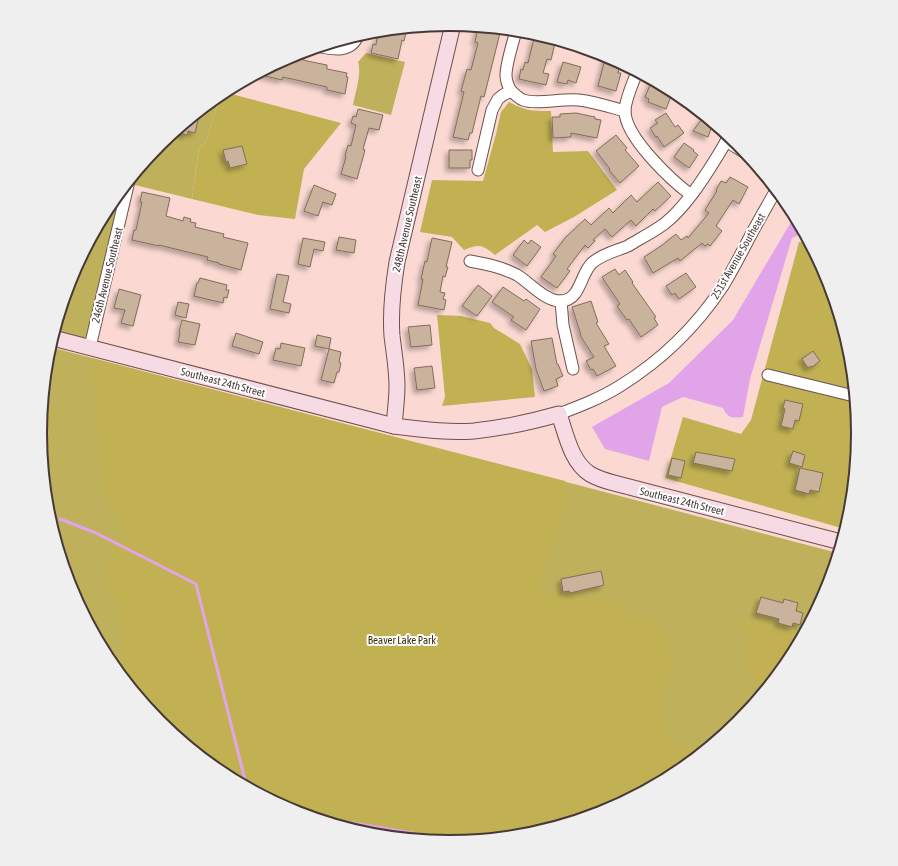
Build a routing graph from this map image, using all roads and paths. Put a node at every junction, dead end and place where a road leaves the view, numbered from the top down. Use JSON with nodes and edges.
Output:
{"nodes":[{"id":1,"x":451,"y":31,"type":"edge"},
{"id":2,"x":515,"y":37,"type":"edge"},
{"id":3,"x":353,"y":43,"type":"edge"},
{"id":4,"x":333,"y":48,"type":"edge"},
{"id":5,"x":635,"y":77,"type":"edge"},
{"id":6,"x":511,"y":91,"type":"junction"},
{"id":7,"x":625,"y":111,"type":"junction"},
{"id":8,"x":726,"y":142,"type":"edge"},
{"id":9,"x":478,"y":170,"type":"dead end"},
{"id":10,"x":126,"y":194,"type":"edge"},
{"id":11,"x":691,"y":195,"type":"junction"},
{"id":12,"x":773,"y":195,"type":"edge"},
{"id":13,"x":470,"y":261,"type":"dead end"},
{"id":14,"x":561,"y":301,"type":"junction"},
{"id":15,"x":59,"y":339,"type":"edge"},
{"id":16,"x":90,"y":347,"type":"junction"},
{"id":17,"x":573,"y":369,"type":"dead end"},
{"id":18,"x":768,"y":375,"type":"dead end"},
{"id":19,"x":849,"y":395,"type":"edge"},
{"id":20,"x":559,"y":414,"type":"junction"},
{"id":21,"x":394,"y":426,"type":"junction"},
{"id":22,"x":836,"y":541,"type":"edge"}],
"edges":[{"from":1,"to":21,"type":"street","name":"248th Avenue Southeast"},
{"from":2,"to":6,"type":"street"},
{"from":3,"to":4,"type":"street"},
{"from":5,"to":7,"type":"street"},
{"from":6,"to":7,"type":"street"},
{"from":6,"to":9,"type":"street"},
{"from":7,"to":11,"type":"street"},
{"from":8,"to":11,"type":"street"},
{"from":10,"to":16,"type":"street","name":"246th Avenue Southeast"},
{"from":11,"to":14,"type":"street"},
{"from":12,"to":20,"type":"street","name":"251st Avenue Southeast"},
{"from":13,"to":14,"type":"street"},
{"from":14,"to":17,"type":"street"},
{"from":15,"to":16,"type":"street","name":"Southeast 24th Street"},
{"from":16,"to":21,"type":"street","name":"Southeast 24th Street"},
{"from":18,"to":19,"type":"street"},
{"from":20,"to":21,"type":"street","name":"251st Avenue Southeast"},
{"from":20,"to":22,"type":"street","name":"Southeast 24th Street"}]}
